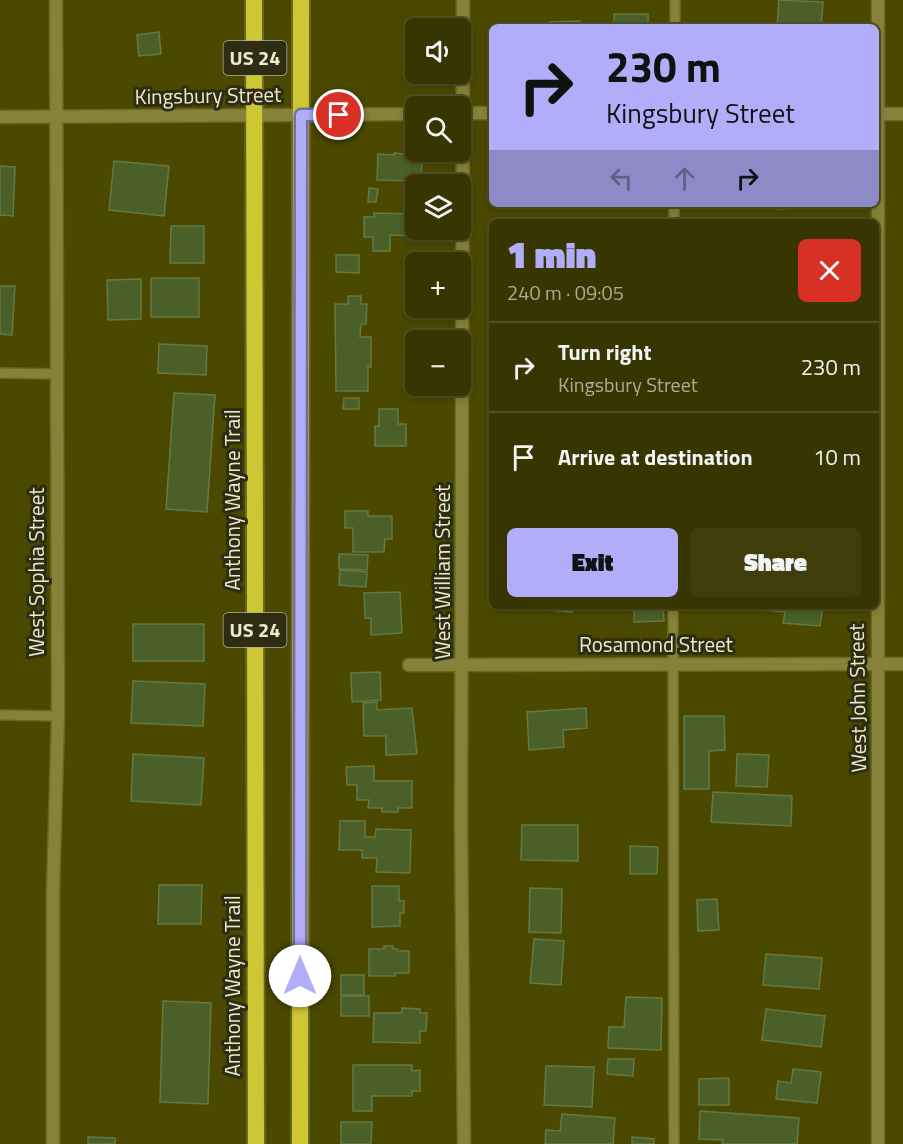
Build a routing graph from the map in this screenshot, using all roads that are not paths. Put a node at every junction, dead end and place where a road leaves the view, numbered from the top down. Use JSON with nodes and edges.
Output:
{"nodes":[{"id":1,"x":56,"y":0,"type":"edge"},
{"id":2,"x":255,"y":0,"type":"edge"},
{"id":3,"x":301,"y":0,"type":"edge"},
{"id":4,"x":463,"y":0,"type":"edge"},
{"id":5,"x":675,"y":0,"type":"edge"},
{"id":6,"x":878,"y":0,"type":"edge"},
{"id":7,"x":675,"y":24,"type":"edge"},
{"id":8,"x":878,"y":24,"type":"edge"},
{"id":9,"x":462,"y":96,"type":"edge"},
{"id":10,"x":471,"y":113,"type":"edge"},
{"id":11,"x":489,"y":113,"type":"edge"},
{"id":12,"x":405,"y":114,"type":"edge"},
{"id":13,"x":879,"y":114,"type":"edge"},
{"id":14,"x":903,"y":114,"type":"edge"},
{"id":15,"x":255,"y":115,"type":"junction"},
{"id":16,"x":301,"y":115,"type":"junction"},
{"id":17,"x":0,"y":117,"type":"edge"},
{"id":18,"x":56,"y":117,"type":"junction"},
{"id":19,"x":462,"y":162,"type":"edge"},
{"id":20,"x":0,"y":373,"type":"edge"},
{"id":21,"x":56,"y":374,"type":"junction"},
{"id":22,"x":673,"y":609,"type":"edge"},
{"id":23,"x":877,"y":609,"type":"edge"},
{"id":24,"x":877,"y":664,"type":"junction"},
{"id":25,"x":903,"y":664,"type":"edge"},
{"id":26,"x":409,"y":665,"type":"dead end"},
{"id":27,"x":462,"y":665,"type":"junction"},
{"id":28,"x":673,"y":665,"type":"junction"},
{"id":29,"x":0,"y":715,"type":"edge"},
{"id":30,"x":58,"y":716,"type":"junction"},
{"id":31,"x":53,"y":1144,"type":"edge"},
{"id":32,"x":256,"y":1144,"type":"edge"},
{"id":33,"x":300,"y":1144,"type":"edge"},
{"id":34,"x":464,"y":1144,"type":"edge"},
{"id":35,"x":674,"y":1144,"type":"edge"},
{"id":36,"x":878,"y":1144,"type":"edge"}],
"edges":[{"from":1,"to":18,"type":"street","name":"West Sophia Street"},
{"from":2,"to":15,"type":"highway","name":"Anthony Wayne Trail","number":"US 24"},
{"from":3,"to":16,"type":"highway","number":"US 24"},
{"from":4,"to":9,"type":"street","name":"West William Street"},
{"from":5,"to":7,"type":"lane"},
{"from":6,"to":8,"type":"street","name":"West John Street"},
{"from":10,"to":11,"type":"street"},
{"from":12,"to":16,"type":"street","name":"Kingsbury Street"},
{"from":13,"to":14,"type":"street"},
{"from":15,"to":16,"type":"street","name":"Kingsbury Street"},
{"from":15,"to":18,"type":"street","name":"Kingsbury Street"},
{"from":15,"to":32,"type":"highway","name":"Anthony Wayne Trail","number":"US 24"},
{"from":16,"to":33,"type":"highway","number":"US 24"},
{"from":17,"to":18,"type":"street","name":"Kingsbury Street"},
{"from":18,"to":21,"type":"street","name":"West Sophia Street"},
{"from":19,"to":27,"type":"street","name":"West William Street"},
{"from":20,"to":21,"type":"lane"},
{"from":21,"to":30,"type":"street","name":"West Sophia Street"},
{"from":22,"to":28,"type":"lane"},
{"from":23,"to":24,"type":"street","name":"West John Street"},
{"from":24,"to":25,"type":"street","name":"Rosamond Street"},
{"from":24,"to":28,"type":"street","name":"Rosamond Street"},
{"from":24,"to":36,"type":"street","name":"West John Street"},
{"from":26,"to":27,"type":"street","name":"Rosamond Street"},
{"from":27,"to":28,"type":"street","name":"Rosamond Street"},
{"from":27,"to":34,"type":"street","name":"West William Street"},
{"from":28,"to":35,"type":"lane"},
{"from":29,"to":30,"type":"lane"},
{"from":30,"to":31,"type":"street","name":"West Sophia Street"}]}
